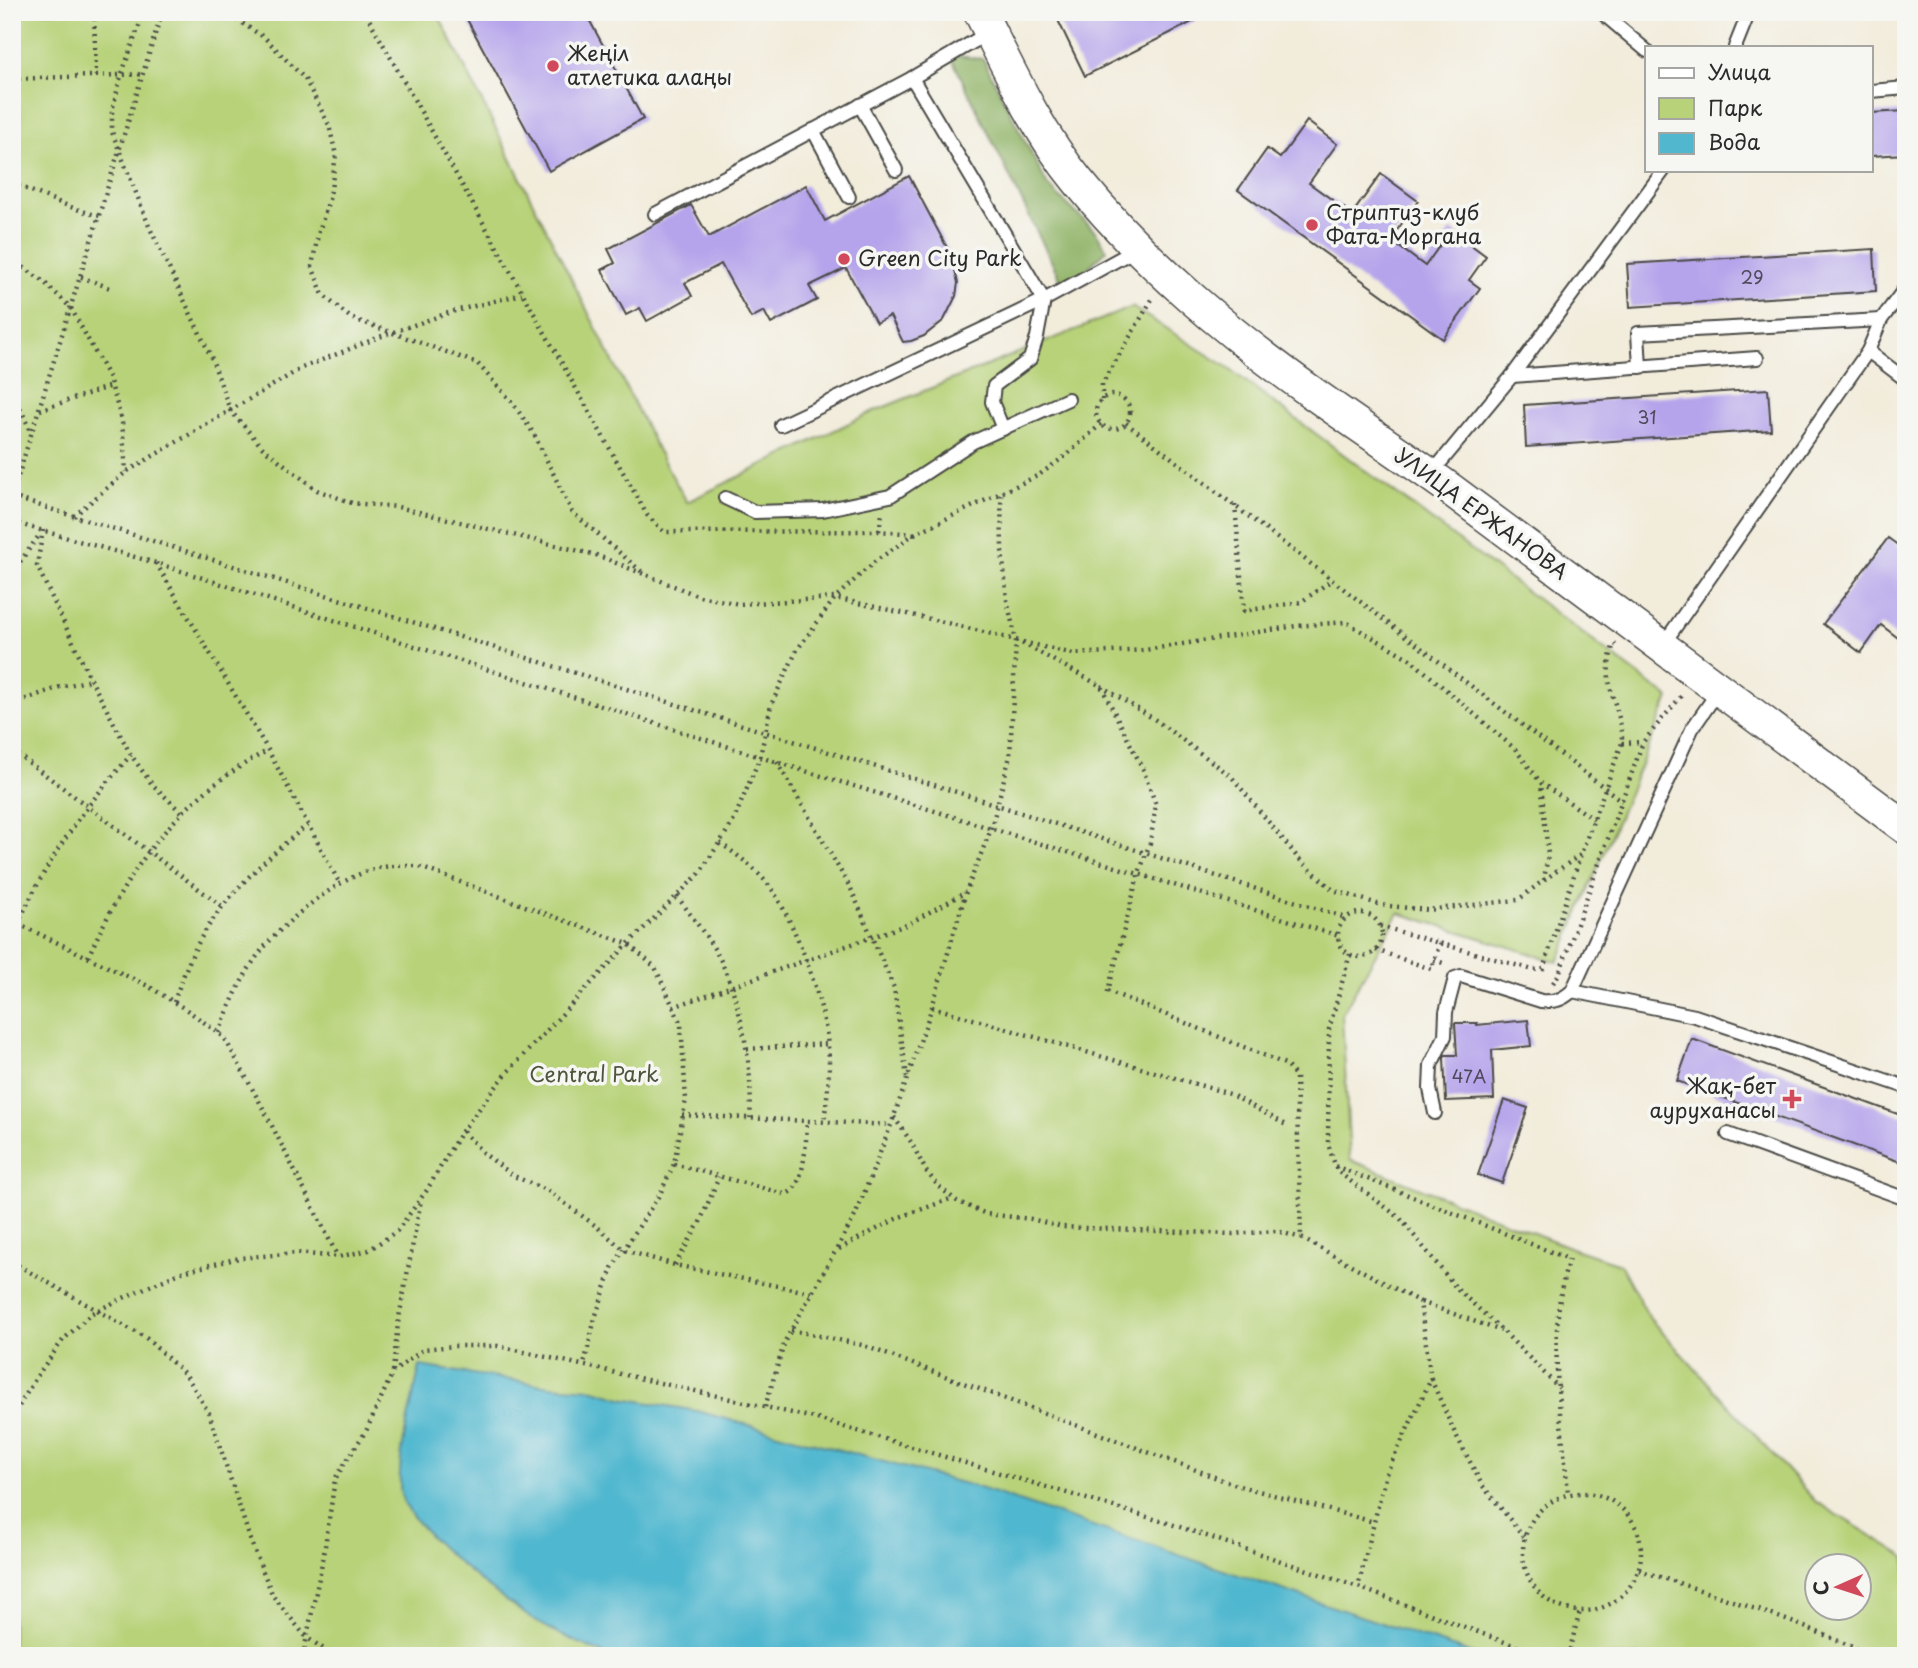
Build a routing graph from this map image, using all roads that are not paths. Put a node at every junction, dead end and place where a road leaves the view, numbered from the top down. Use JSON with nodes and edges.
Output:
{"nodes":[{"id":1,"x":1601,"y":12,"type":"edge"},
{"id":2,"x":1749,"y":12,"type":"edge"},
{"id":3,"x":985,"y":22,"type":"edge"},
{"id":4,"x":1735,"y":46,"type":"edge"},
{"id":5,"x":1645,"y":49,"type":"edge"},
{"id":6,"x":912,"y":78,"type":"junction"},
{"id":7,"x":1906,"y":88,"type":"edge"},
{"id":8,"x":1872,"y":91,"type":"edge"},
{"id":9,"x":860,"y":105,"type":"junction"},
{"id":10,"x":813,"y":130,"type":"junction"},
{"id":11,"x":896,"y":170,"type":"dead end"},
{"id":12,"x":1663,"y":172,"type":"edge"},
{"id":13,"x":849,"y":197,"type":"dead end"},
{"id":14,"x":654,"y":214,"type":"dead end"},
{"id":15,"x":1137,"y":249,"type":"junction"},
{"id":16,"x":1906,"y":287,"type":"edge"},
{"id":17,"x":1044,"y":300,"type":"junction"},
{"id":18,"x":1881,"y":320,"type":"junction"},
{"id":19,"x":1868,"y":351,"type":"junction"},
{"id":20,"x":1757,"y":358,"type":"dead end"},
{"id":21,"x":1640,"y":367,"type":"junction"},
{"id":22,"x":1512,"y":376,"type":"junction"},
{"id":23,"x":1906,"y":380,"type":"edge"},
{"id":24,"x":1068,"y":399,"type":"dead end"},
{"id":25,"x":781,"y":425,"type":"dead end"},
{"id":26,"x":1003,"y":429,"type":"junction"},
{"id":27,"x":1430,"y":474,"type":"junction"},
{"id":28,"x":725,"y":498,"type":"dead end"},
{"id":29,"x":1661,"y":647,"type":"junction"},
{"id":30,"x":1709,"y":682,"type":"junction"},
{"id":31,"x":1906,"y":828,"type":"edge"},
{"id":32,"x":1572,"y":991,"type":"junction"},
{"id":33,"x":1906,"y":1087,"type":"edge"},
{"id":34,"x":1435,"y":1114,"type":"dead end"},
{"id":35,"x":1728,"y":1134,"type":"dead end"},
{"id":36,"x":1906,"y":1199,"type":"edge"}],
"edges":[{"from":1,"to":5,"type":"lane"},
{"from":2,"to":4,"type":"lane"},
{"from":3,"to":6,"type":"lane"},
{"from":3,"to":15,"type":"street","name":"УЛИЦА ЕРЖАНОВА"},
{"from":6,"to":9,"type":"lane"},
{"from":6,"to":17,"type":"lane"},
{"from":7,"to":8,"type":"lane"},
{"from":9,"to":10,"type":"lane"},
{"from":9,"to":11,"type":"lane"},
{"from":10,"to":13,"type":"lane"},
{"from":10,"to":14,"type":"lane"},
{"from":12,"to":22,"type":"lane"},
{"from":15,"to":17,"type":"lane"},
{"from":15,"to":27,"type":"street","name":"УЛИЦА ЕРЖАНОВА"},
{"from":16,"to":18,"type":"lane"},
{"from":17,"to":25,"type":"lane"},
{"from":17,"to":26,"type":"lane"},
{"from":18,"to":19,"type":"lane"},
{"from":18,"to":21,"type":"lane"},
{"from":19,"to":23,"type":"lane"},
{"from":19,"to":29,"type":"lane"},
{"from":20,"to":21,"type":"lane"},
{"from":21,"to":22,"type":"lane"},
{"from":22,"to":27,"type":"lane"},
{"from":24,"to":26,"type":"lane"},
{"from":26,"to":28,"type":"lane"},
{"from":27,"to":29,"type":"street","name":"УЛИЦА ЕРЖАНОВА"},
{"from":29,"to":30,"type":"street","name":"УЛИЦА ЕРЖАНОВА"},
{"from":30,"to":31,"type":"street","name":"УЛИЦА ЕРЖАНОВА"},
{"from":30,"to":32,"type":"lane"},
{"from":32,"to":33,"type":"lane"},
{"from":32,"to":34,"type":"lane"},
{"from":35,"to":36,"type":"lane"}]}
